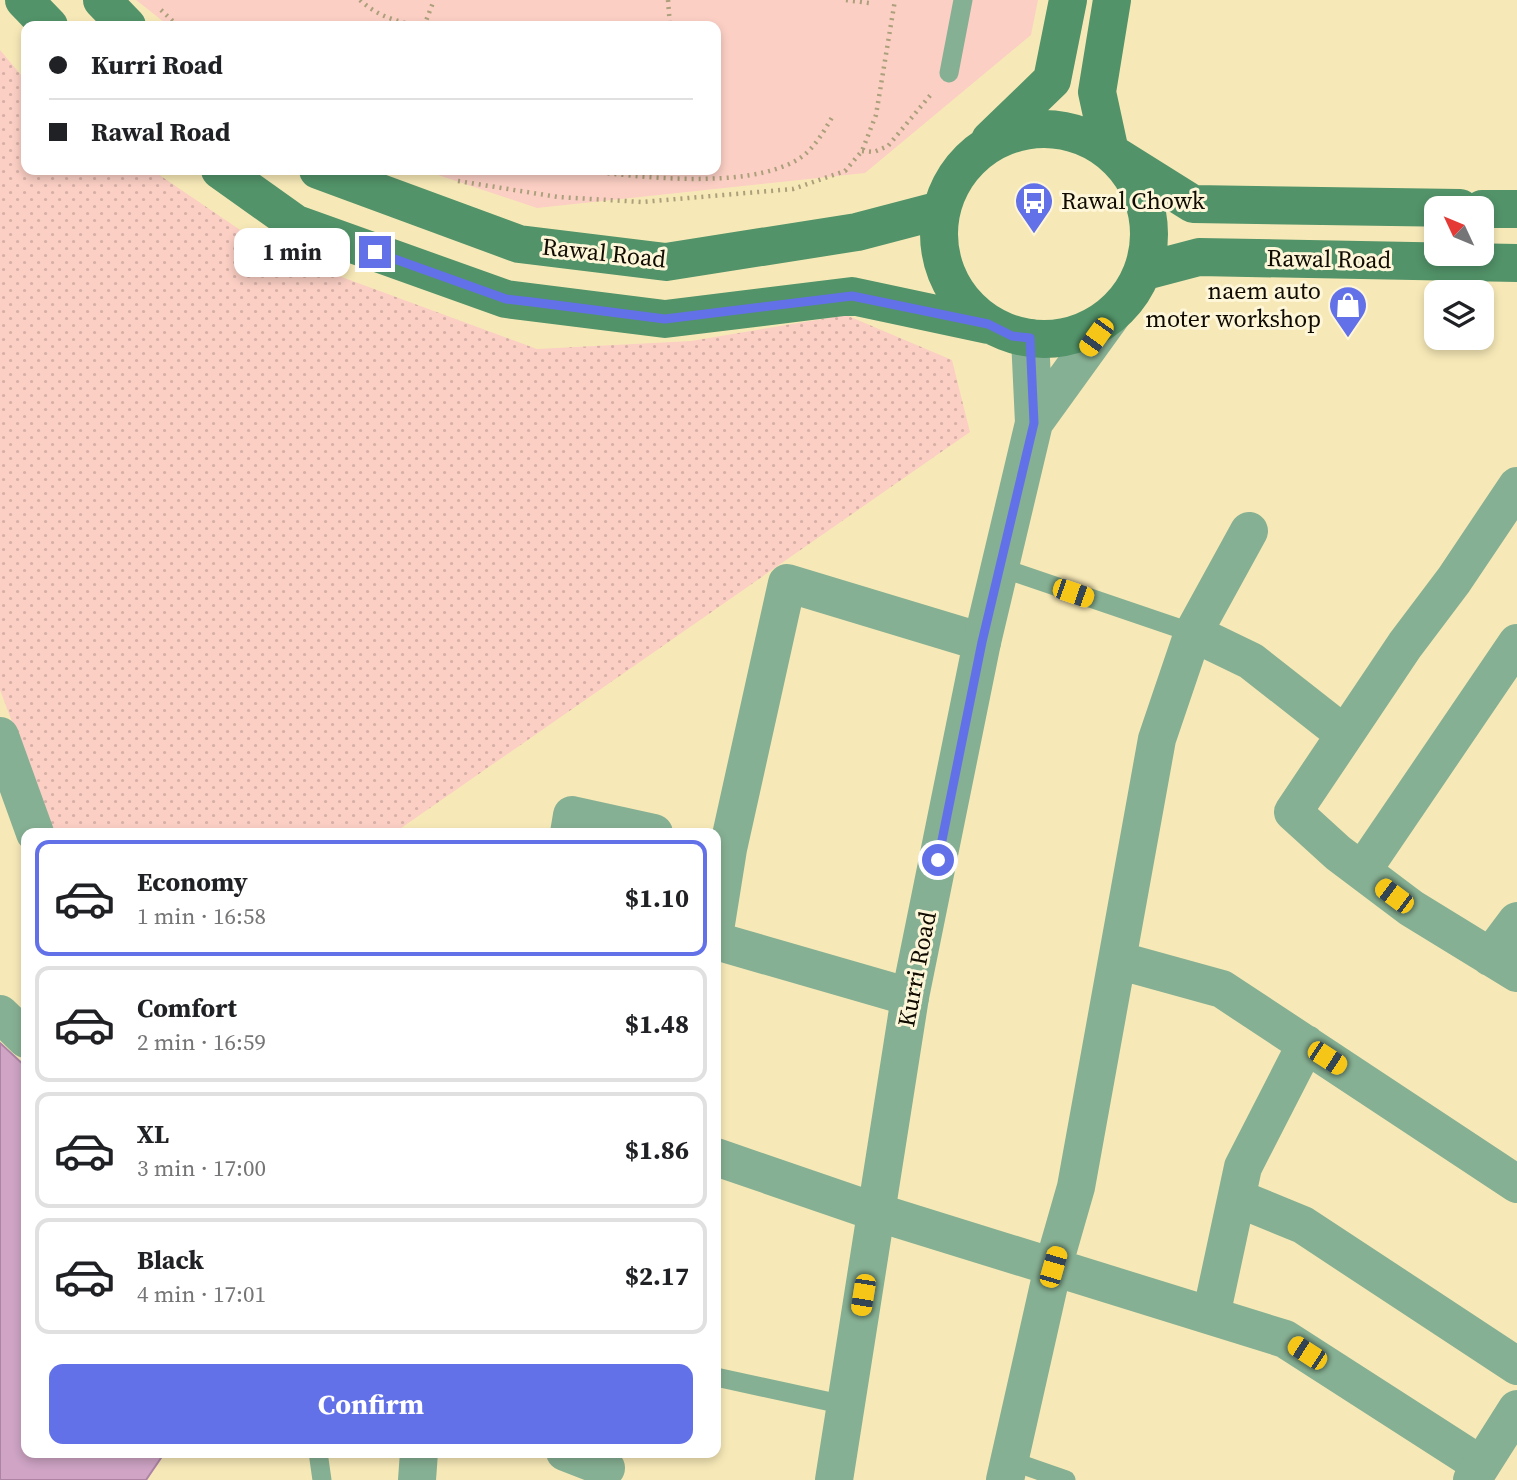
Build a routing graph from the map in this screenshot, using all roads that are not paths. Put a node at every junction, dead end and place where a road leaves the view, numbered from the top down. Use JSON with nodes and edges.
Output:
{"nodes":[{"id":1,"x":24,"y":0,"type":"edge"},
{"id":2,"x":102,"y":0,"type":"edge"},
{"id":3,"x":963,"y":0,"type":"edge"},
{"id":4,"x":1068,"y":0,"type":"edge"},
{"id":5,"x":1112,"y":0,"type":"edge"},
{"id":6,"x":143,"y":17,"type":"edge"},
{"id":7,"x":44,"y":21,"type":"edge"},
{"id":8,"x":950,"y":73,"type":"road end"},
{"id":9,"x":1110,"y":152,"type":"junction"},
{"id":10,"x":966,"y":163,"type":"junction"},
{"id":11,"x":227,"y":175,"type":"edge"},
{"id":12,"x":332,"y":175,"type":"edge"},
{"id":13,"x":1424,"y":207,"type":"edge"},
{"id":14,"x":1494,"y":209,"type":"edge"},
{"id":15,"x":1517,"y":209,"type":"edge"},
{"id":16,"x":941,"y":210,"type":"junction"},
{"id":17,"x":1517,"y":263,"type":"edge"},
{"id":18,"x":1142,"y":272,"type":"junction"},
{"id":19,"x":1112,"y":315,"type":"junction"},
{"id":20,"x":988,"y":324,"type":"junction"},
{"id":21,"x":1030,"y":338,"type":"junction"},
{"id":22,"x":1034,"y":423,"type":"junction"},
{"id":23,"x":1517,"y":485,"type":"edge"},
{"id":24,"x":1248,"y":531,"type":"dead end"},
{"id":25,"x":1002,"y":568,"type":"junction"},
{"id":26,"x":1193,"y":633,"type":"junction"},
{"id":27,"x":982,"y":642,"type":"junction"},
{"id":28,"x":1517,"y":643,"type":"edge"},
{"id":29,"x":1344,"y":734,"type":"junction"},
{"id":30,"x":0,"y":736,"type":"edge"},
{"id":31,"x":34,"y":828,"type":"edge"},
{"id":32,"x":570,"y":828,"type":"edge"},
{"id":33,"x":630,"y":828,"type":"edge"},
{"id":34,"x":722,"y":847,"type":"edge"},
{"id":35,"x":1362,"y":871,"type":"junction"},
{"id":36,"x":1517,"y":921,"type":"edge"},
{"id":37,"x":721,"y":942,"type":"edge"},
{"id":38,"x":1117,"y":960,"type":"junction"},
{"id":39,"x":1503,"y":965,"type":"edge"},
{"id":40,"x":910,"y":997,"type":"junction"},
{"id":41,"x":0,"y":1014,"type":"edge"},
{"id":42,"x":21,"y":1034,"type":"edge"},
{"id":43,"x":1306,"y":1044,"type":"junction"},
{"id":44,"x":721,"y":1159,"type":"edge"},
{"id":45,"x":1517,"y":1184,"type":"edge"},
{"id":46,"x":1237,"y":1198,"type":"junction"},
{"id":47,"x":876,"y":1212,"type":"junction"},
{"id":48,"x":1053,"y":1267,"type":"junction"},
{"id":49,"x":1211,"y":1316,"type":"junction"},
{"id":50,"x":1517,"y":1366,"type":"edge"},
{"id":51,"x":721,"y":1378,"type":"edge"},
{"id":52,"x":845,"y":1405,"type":"junction"},
{"id":53,"x":1517,"y":1409,"type":"edge"},
{"id":54,"x":319,"y":1458,"type":"edge"},
{"id":55,"x":419,"y":1458,"type":"edge"},
{"id":56,"x":581,"y":1458,"type":"edge"},
{"id":57,"x":606,"y":1467,"type":"edge"},
{"id":58,"x":1007,"y":1470,"type":"edge"},
{"id":59,"x":1476,"y":1473,"type":"edge"},
{"id":60,"x":322,"y":1480,"type":"edge"},
{"id":61,"x":417,"y":1480,"type":"edge"},
{"id":62,"x":834,"y":1480,"type":"edge"},
{"id":63,"x":1066,"y":1480,"type":"edge"}],
"edges":[{"from":1,"to":7,"type":"main road"},
{"from":2,"to":6,"type":"main road"},
{"from":3,"to":8,"type":"lane"},
{"from":4,"to":10,"type":"main road"},
{"from":5,"to":9,"type":"main road"},
{"from":9,"to":10,"type":"main road"},
{"from":9,"to":13,"type":"main road"},
{"from":9,"to":18,"type":"main road"},
{"from":10,"to":16,"type":"main road"},
{"from":11,"to":20,"type":"main road"},
{"from":12,"to":16,"type":"main road","name":"Rawal Road"},
{"from":14,"to":15,"type":"main road"},
{"from":16,"to":20,"type":"main road"},
{"from":17,"to":18,"type":"main road","name":"Rawal Road"},
{"from":18,"to":19,"type":"main road"},
{"from":19,"to":21,"type":"main road"},
{"from":19,"to":22,"type":"street"},
{"from":20,"to":21,"type":"main road"},
{"from":21,"to":22,"type":"street"},
{"from":22,"to":25,"type":"street","name":"Kurri Road"},
{"from":23,"to":29,"type":"street"},
{"from":24,"to":26,"type":"street"},
{"from":25,"to":26,"type":"lane"},
{"from":25,"to":27,"type":"street","name":"Kurri Road"},
{"from":26,"to":29,"type":"street"},
{"from":26,"to":38,"type":"street"},
{"from":27,"to":34,"type":"street"},
{"from":27,"to":40,"type":"street","name":"Kurri Road"},
{"from":28,"to":35,"type":"street"},
{"from":29,"to":35,"type":"street"},
{"from":30,"to":31,"type":"street"},
{"from":32,"to":33,"type":"street"},
{"from":35,"to":39,"type":"street"},
{"from":36,"to":39,"type":"street"},
{"from":37,"to":40,"type":"street"},
{"from":38,"to":43,"type":"street"},
{"from":38,"to":48,"type":"street"},
{"from":40,"to":47,"type":"street","name":"Kurri Road"},
{"from":41,"to":42,"type":"street"},
{"from":43,"to":45,"type":"street"},
{"from":43,"to":46,"type":"street"},
{"from":44,"to":47,"type":"street"},
{"from":46,"to":49,"type":"street"},
{"from":46,"to":50,"type":"street"},
{"from":47,"to":48,"type":"street"},
{"from":47,"to":52,"type":"street","name":"Kurri Road"},
{"from":48,"to":49,"type":"street"},
{"from":48,"to":58,"type":"street"},
{"from":49,"to":59,"type":"street"},
{"from":51,"to":52,"type":"lane"},
{"from":52,"to":62,"type":"street","name":"Kurri Road"},
{"from":53,"to":59,"type":"street"},
{"from":54,"to":60,"type":"lane"},
{"from":55,"to":61,"type":"street"},
{"from":56,"to":57,"type":"street"},
{"from":58,"to":63,"type":"lane"}]}
